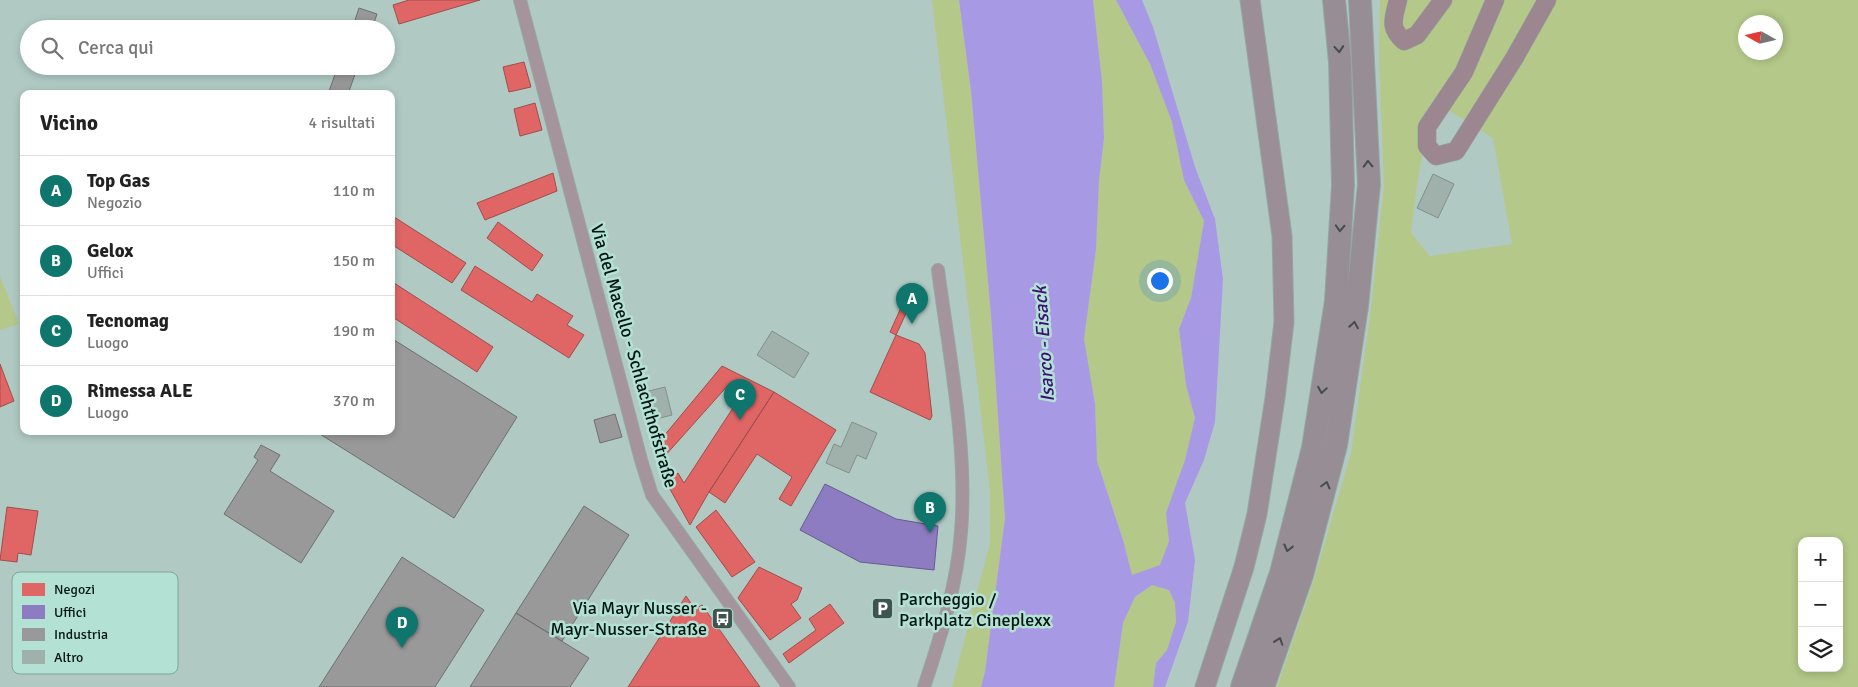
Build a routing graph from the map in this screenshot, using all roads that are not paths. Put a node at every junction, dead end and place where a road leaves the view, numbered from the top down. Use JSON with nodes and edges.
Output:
{"nodes":[{"id":1,"x":520,"y":0,"type":"edge"},
{"id":2,"x":1250,"y":0,"type":"edge"},
{"id":3,"x":1334,"y":0,"type":"edge"},
{"id":4,"x":1360,"y":0,"type":"edge"},
{"id":5,"x":1398,"y":0,"type":"edge"},
{"id":6,"x":1443,"y":0,"type":"edge"},
{"id":7,"x":1495,"y":0,"type":"edge"},
{"id":8,"x":1546,"y":0,"type":"edge"},
{"id":9,"x":938,"y":270,"type":"dead end"},
{"id":10,"x":789,"y":687,"type":"edge"},
{"id":11,"x":924,"y":687,"type":"edge"},
{"id":12,"x":1205,"y":687,"type":"edge"},
{"id":13,"x":1242,"y":687,"type":"edge"},
{"id":14,"x":1263,"y":687,"type":"edge"}],
"edges":[{"from":1,"to":10,"type":"street","name":"Via del Macello - Schlachthofstraße"},
{"from":2,"to":12,"type":"main road"},
{"from":3,"to":13,"type":"highway","one_way":true},
{"from":14,"to":4,"type":"highway","one_way":true},
{"from":5,"to":6,"type":"street"},
{"from":7,"to":8,"type":"street"},
{"from":9,"to":11,"type":"street"}]}
